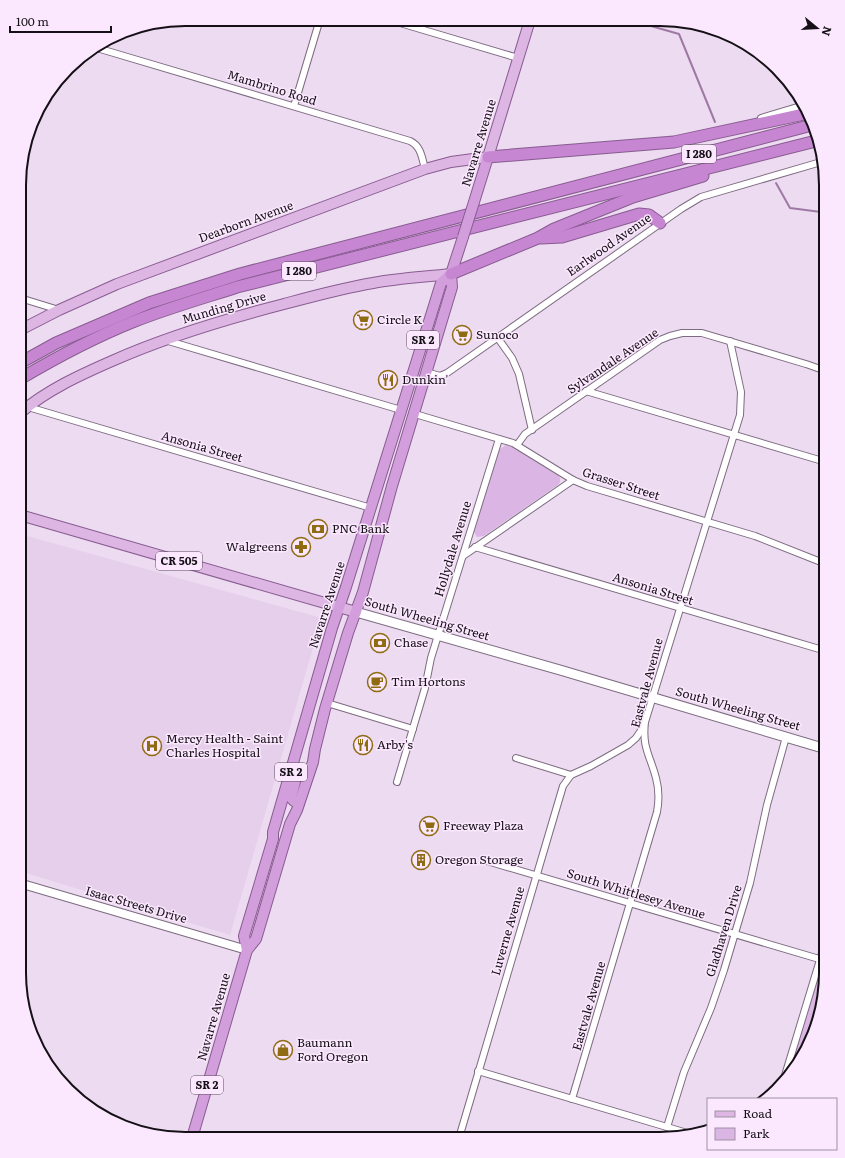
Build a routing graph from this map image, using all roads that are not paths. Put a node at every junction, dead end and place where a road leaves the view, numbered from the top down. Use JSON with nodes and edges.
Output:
{"nodes":[{"id":1,"x":318,"y":26,"type":"edge"},
{"id":2,"x":410,"y":26,"type":"edge"},
{"id":3,"x":528,"y":26,"type":"edge"},
{"id":4,"x":102,"y":49,"type":"edge"},
{"id":5,"x":518,"y":58,"type":"junction"},
{"id":6,"x":294,"y":106,"type":"junction"},
{"id":7,"x":799,"y":107,"type":"edge"},
{"id":8,"x":803,"y":114,"type":"edge"},
{"id":9,"x":808,"y":127,"type":"edge"},
{"id":10,"x":716,"y":133,"type":"junction"},
{"id":11,"x":813,"y":142,"type":"edge"},
{"id":12,"x":758,"y":155,"type":"junction"},
{"id":13,"x":488,"y":157,"type":"junction"},
{"id":14,"x":818,"y":163,"type":"edge"},
{"id":15,"x":425,"y":169,"type":"junction"},
{"id":16,"x":660,"y":223,"type":"junction"},
{"id":17,"x":538,"y":238,"type":"junction"},
{"id":18,"x":451,"y":274,"type":"junction"},
{"id":19,"x":26,"y":300,"type":"edge"},
{"id":20,"x":59,"y":310,"type":"junction"},
{"id":21,"x":431,"y":315,"type":"junction"},
{"id":22,"x":26,"y":327,"type":"edge"},
{"id":23,"x":497,"y":337,"type":"junction"},
{"id":24,"x":163,"y":340,"type":"junction"},
{"id":25,"x":730,"y":341,"type":"junction"},
{"id":26,"x":26,"y":360,"type":"edge"},
{"id":27,"x":414,"y":368,"type":"junction"},
{"id":28,"x":819,"y":369,"type":"edge"},
{"id":29,"x":426,"y":372,"type":"junction"},
{"id":30,"x":26,"y":375,"type":"edge"},
{"id":31,"x":422,"y":390,"type":"junction"},
{"id":32,"x":586,"y":391,"type":"junction"},
{"id":33,"x":26,"y":409,"type":"edge"},
{"id":34,"x":401,"y":410,"type":"junction"},
{"id":35,"x":26,"y":411,"type":"edge"},
{"id":36,"x":415,"y":413,"type":"junction"},
{"id":37,"x":532,"y":430,"type":"junction"},
{"id":38,"x":734,"y":435,"type":"junction"},
{"id":39,"x":499,"y":439,"type":"junction"},
{"id":40,"x":517,"y":445,"type":"junction"},
{"id":41,"x":819,"y":460,"type":"edge"},
{"id":42,"x":573,"y":480,"type":"junction"},
{"id":43,"x":371,"y":508,"type":"junction"},
{"id":44,"x":26,"y":517,"type":"edge"},
{"id":45,"x":707,"y":522,"type":"junction"},
{"id":46,"x":475,"y":547,"type":"junction"},
{"id":47,"x":462,"y":556,"type":"junction"},
{"id":48,"x":819,"y":561,"type":"edge"},
{"id":49,"x":339,"y":607,"type":"junction"},
{"id":50,"x":680,"y":608,"type":"junction"},
{"id":51,"x":356,"y":612,"type":"junction"},
{"id":52,"x":438,"y":636,"type":"junction"},
{"id":53,"x":819,"y":649,"type":"edge"},
{"id":54,"x":653,"y":698,"type":"junction"},
{"id":55,"x":327,"y":703,"type":"junction"},
{"id":56,"x":310,"y":704,"type":"junction"},
{"id":57,"x":645,"y":722,"type":"junction"},
{"id":58,"x":413,"y":729,"type":"junction"},
{"id":59,"x":786,"y":737,"type":"junction"},
{"id":60,"x":819,"y":747,"type":"edge"},
{"id":61,"x":516,"y":758,"type":"dead end"},
{"id":62,"x":571,"y":775,"type":"junction"},
{"id":63,"x":397,"y":782,"type":"dead end"},
{"id":64,"x":300,"y":803,"type":"junction"},
{"id":65,"x":273,"y":839,"type":"junction"},
{"id":66,"x":486,"y":861,"type":"dead end"},
{"id":67,"x":536,"y":876,"type":"junction"},
{"id":68,"x":26,"y":885,"type":"edge"},
{"id":69,"x":270,"y":894,"type":"junction"},
{"id":70,"x":630,"y":903,"type":"junction"},
{"id":71,"x":734,"y":934,"type":"junction"},
{"id":72,"x":247,"y":950,"type":"junction"},
{"id":73,"x":819,"y":959,"type":"edge"},
{"id":74,"x":819,"y":972,"type":"edge"},
{"id":75,"x":788,"y":1068,"type":"edge"},
{"id":76,"x":478,"y":1071,"type":"junction"},
{"id":77,"x":572,"y":1099,"type":"junction"},
{"id":78,"x":667,"y":1127,"type":"junction"},
{"id":79,"x":680,"y":1131,"type":"edge"},
{"id":80,"x":194,"y":1132,"type":"edge"},
{"id":81,"x":461,"y":1132,"type":"edge"}],
"edges":[{"from":1,"to":6,"type":"street"},
{"from":2,"to":5,"type":"street"},
{"from":3,"to":5,"type":"main road","name":"Navarre Avenue","number":"SR 2"},
{"from":4,"to":6,"type":"street","name":"Mambrino Road"},
{"from":5,"to":13,"type":"main road","name":"Navarre Avenue","number":"SR 2"},
{"from":6,"to":15,"type":"street","name":"Mambrino Road"},
{"from":7,"to":10,"type":"street"},
{"from":8,"to":10,"type":"highway"},
{"from":9,"to":26,"type":"highway","number":"I 280"},
{"from":10,"to":13,"type":"highway"},
{"from":11,"to":12,"type":"highway","number":"I 280"},
{"from":12,"to":17,"type":"highway"},
{"from":12,"to":30,"type":"highway","number":"I 280"},
{"from":13,"to":15,"type":"main road","name":"Dearborn Avenue"},
{"from":13,"to":18,"type":"highway","name":"Navarre Avenue","number":"SR 2","bridge":true},
{"from":14,"to":16,"type":"street","name":"Earlwood Avenue"},
{"from":15,"to":20,"type":"main road","name":"Dearborn Avenue"},
{"from":16,"to":17,"type":"highway"},
{"from":16,"to":23,"type":"street","name":"Earlwood Avenue"},
{"from":17,"to":18,"type":"highway"},
{"from":18,"to":21,"type":"highway","name":"Navarre Avenue","number":"SR 2"},
{"from":18,"to":24,"type":"main road","name":"Munding Drive"},
{"from":18,"to":29,"type":"highway","name":"Navarre Avenue","number":"SR 2"},
{"from":19,"to":20,"type":"street"},
{"from":20,"to":22,"type":"main road","name":"Dearborn Avenue"},
{"from":21,"to":27,"type":"highway","name":"Navarre Avenue","number":"SR 2"},
{"from":21,"to":31,"type":"highway"},
{"from":23,"to":29,"type":"street","name":"Earlwood Avenue"},
{"from":23,"to":37,"type":"street"},
{"from":24,"to":33,"type":"main road","name":"Munding Drive"},
{"from":24,"to":34,"type":"street"},
{"from":25,"to":28,"type":"street","name":"Sylvandale Avenue"},
{"from":25,"to":32,"type":"street","name":"Sylvandale Avenue"},
{"from":25,"to":38,"type":"street","name":"Eastvale Avenue"},
{"from":27,"to":34,"type":"highway","name":"Navarre Avenue","number":"SR 2"},
{"from":27,"to":36,"type":"highway"},
{"from":29,"to":31,"type":"highway","name":"Navarre Avenue","number":"SR 2"},
{"from":31,"to":36,"type":"highway","name":"Navarre Avenue","number":"SR 2"},
{"from":32,"to":37,"type":"street","name":"Sylvandale Avenue"},
{"from":32,"to":38,"type":"street"},
{"from":34,"to":43,"type":"highway","name":"Navarre Avenue","number":"SR 2"},
{"from":35,"to":43,"type":"street","name":"Ansonia Street"},
{"from":36,"to":39,"type":"street","name":"Grasser Street"},
{"from":36,"to":51,"type":"highway","name":"Navarre Avenue","number":"SR 2"},
{"from":37,"to":40,"type":"street","name":"Sylvandale Avenue"},
{"from":38,"to":41,"type":"street"},
{"from":38,"to":45,"type":"street","name":"Eastvale Avenue"},
{"from":39,"to":40,"type":"street","name":"Grasser Street"},
{"from":39,"to":47,"type":"street","name":"Hollydale Avenue"},
{"from":40,"to":42,"type":"street","name":"Grasser Street"},
{"from":42,"to":45,"type":"street","name":"Grasser Street"},
{"from":42,"to":46,"type":"street"},
{"from":43,"to":49,"type":"highway","name":"Navarre Avenue","number":"SR 2"},
{"from":44,"to":49,"type":"main road","name":"South Wheeling Street","number":"CR 505"},
{"from":45,"to":48,"type":"street","name":"Grasser Street"},
{"from":45,"to":50,"type":"street","name":"Eastvale Avenue"},
{"from":46,"to":47,"type":"street"},
{"from":46,"to":50,"type":"street","name":"Ansonia Street"},
{"from":47,"to":52,"type":"street","name":"Hollydale Avenue"},
{"from":49,"to":51,"type":"main road","name":"South Wheeling Street","number":"CR 505"},
{"from":49,"to":56,"type":"highway","name":"Navarre Avenue","number":"SR 2"},
{"from":50,"to":53,"type":"street","name":"Ansonia Street"},
{"from":50,"to":54,"type":"street","name":"Eastvale Avenue"},
{"from":51,"to":52,"type":"main road","name":"South Wheeling Street"},
{"from":51,"to":55,"type":"highway","name":"Navarre Avenue","number":"SR 2"},
{"from":52,"to":54,"type":"main road","name":"South Wheeling Street"},
{"from":52,"to":58,"type":"street","name":"Hollydale Avenue"},
{"from":54,"to":57,"type":"street","name":"Eastvale Avenue"},
{"from":54,"to":59,"type":"main road","name":"South Wheeling Street"},
{"from":55,"to":58,"type":"street"},
{"from":55,"to":64,"type":"highway","name":"Navarre Avenue","number":"SR 2"},
{"from":56,"to":64,"type":"highway"},
{"from":56,"to":65,"type":"highway","name":"Navarre Avenue","number":"SR 2"},
{"from":57,"to":62,"type":"street"},
{"from":57,"to":70,"type":"street","name":"Eastvale Avenue"},
{"from":58,"to":63,"type":"street","name":"Hollydale Avenue"},
{"from":59,"to":60,"type":"main road","name":"South Wheeling Street"},
{"from":59,"to":71,"type":"street","name":"Gladhaven Drive"},
{"from":61,"to":62,"type":"street"},
{"from":62,"to":67,"type":"street","name":"Luverne Avenue"},
{"from":64,"to":69,"type":"highway","name":"Navarre Avenue","number":"SR 2"},
{"from":65,"to":69,"type":"highway"},
{"from":65,"to":72,"type":"highway","name":"Navarre Avenue","number":"SR 2"},
{"from":66,"to":67,"type":"street","name":"South Whittlesey Avenue"},
{"from":67,"to":70,"type":"street","name":"South Whittlesey Avenue"},
{"from":67,"to":76,"type":"street","name":"Luverne Avenue"},
{"from":68,"to":72,"type":"street","name":"Isaac Streets Drive"},
{"from":69,"to":72,"type":"highway","name":"Navarre Avenue","number":"SR 2"},
{"from":70,"to":71,"type":"street","name":"South Whittlesey Avenue"},
{"from":70,"to":77,"type":"street","name":"Eastvale Avenue"},
{"from":71,"to":73,"type":"street","name":"South Whittlesey Avenue"},
{"from":71,"to":78,"type":"street","name":"Gladhaven Drive"},
{"from":72,"to":80,"type":"highway","name":"Navarre Avenue","number":"SR 2"},
{"from":74,"to":75,"type":"street"},
{"from":76,"to":77,"type":"street"},
{"from":76,"to":81,"type":"street","name":"Luverne Avenue"},
{"from":77,"to":78,"type":"street"},
{"from":78,"to":79,"type":"street"}]}
